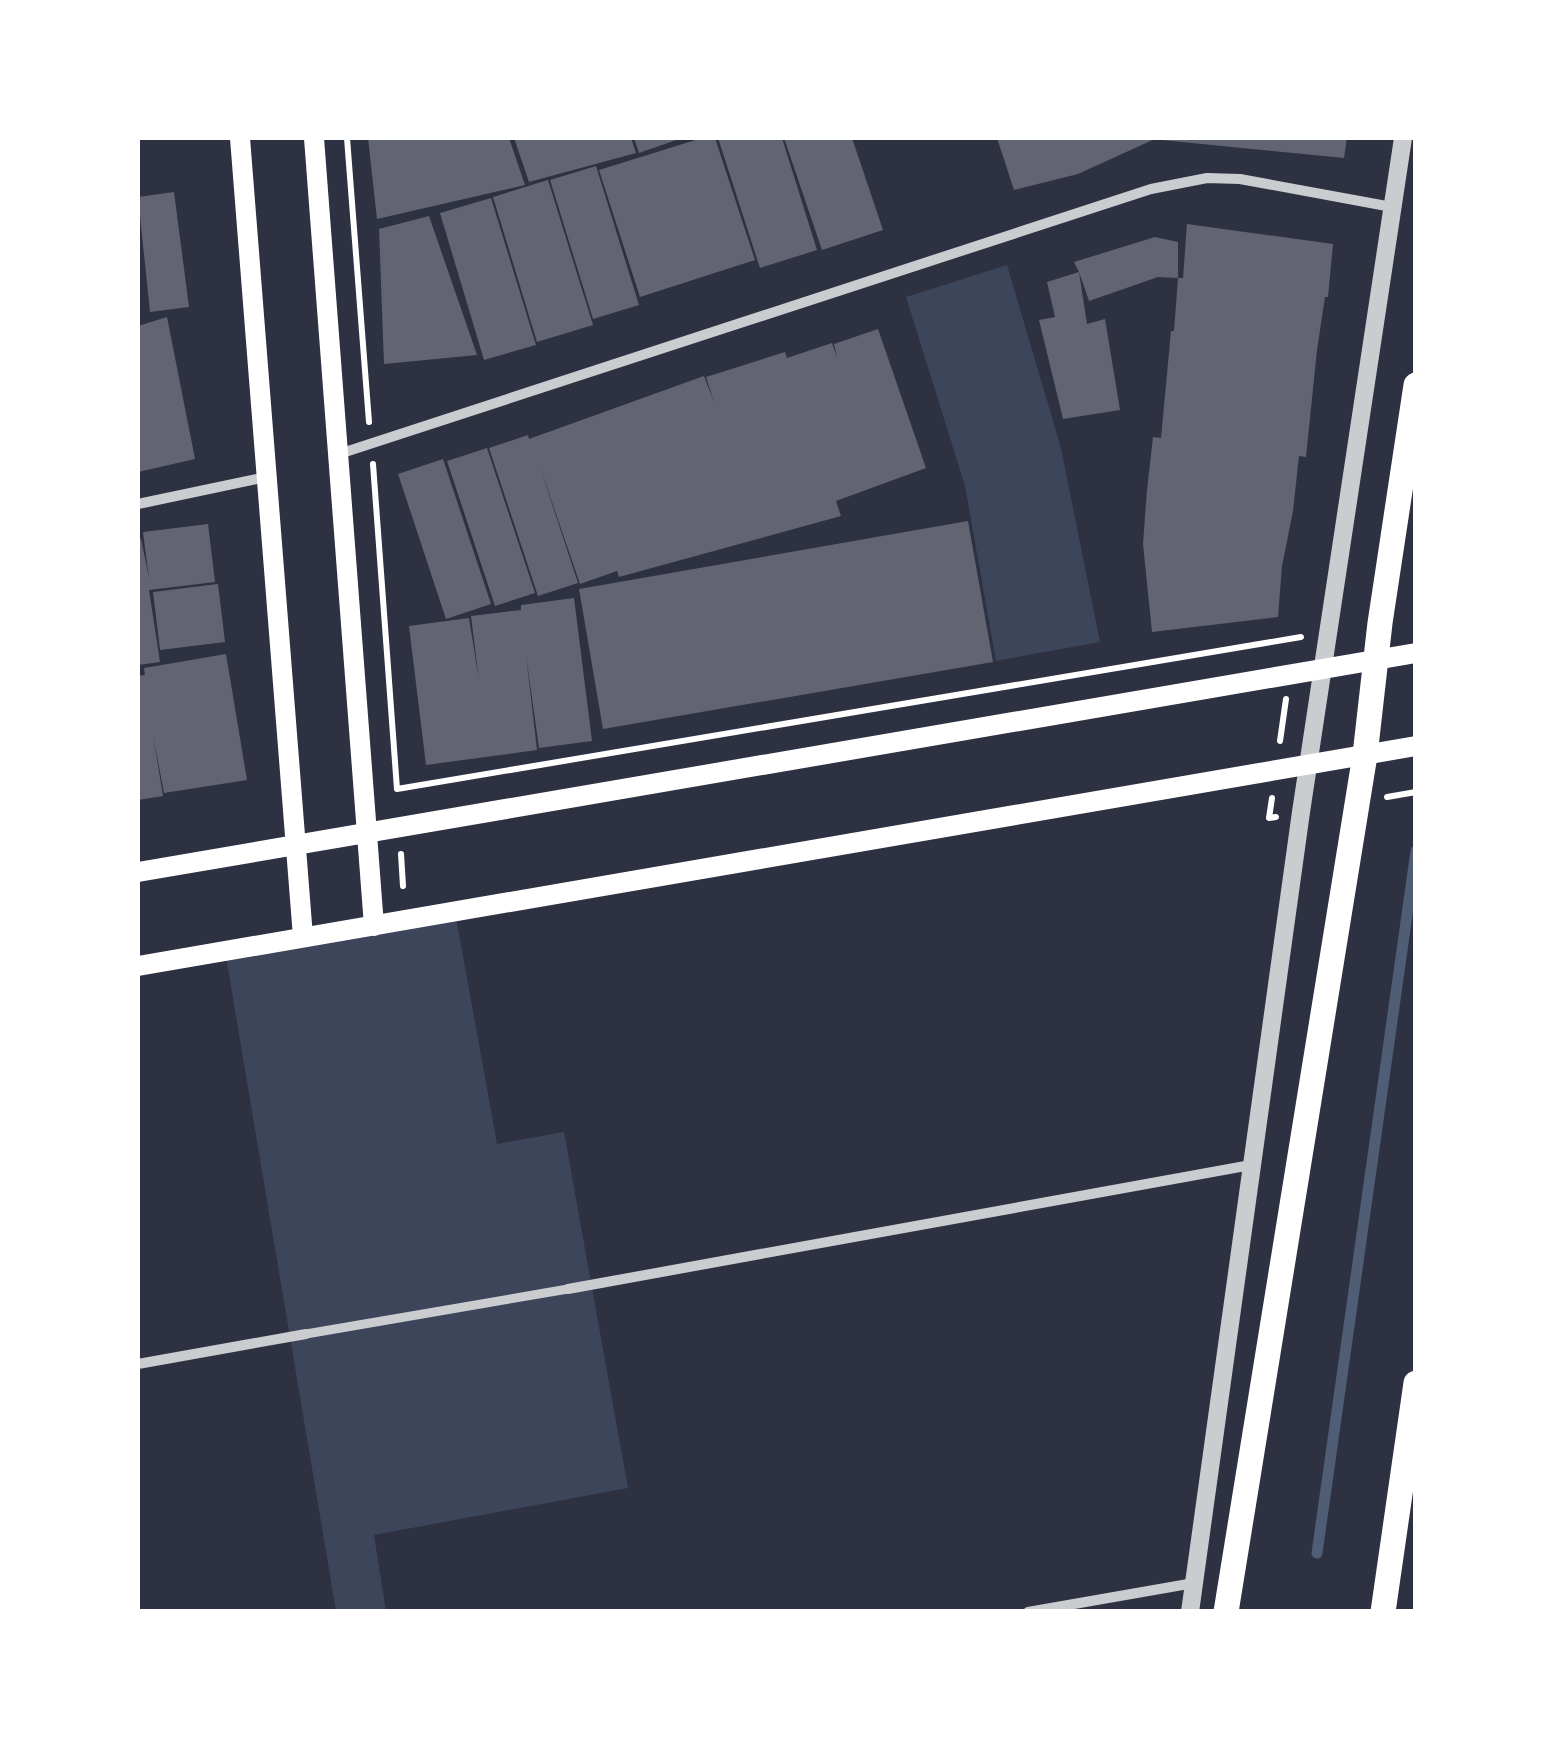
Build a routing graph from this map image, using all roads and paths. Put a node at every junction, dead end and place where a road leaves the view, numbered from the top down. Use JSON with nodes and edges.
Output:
{"nodes":[{"id":1,"x":240,"y":138,"type":"edge"},
{"id":2,"x":314,"y":138,"type":"edge"},
{"id":3,"x":1402,"y":138,"type":"edge"},
{"id":4,"x":1392,"y":207,"type":"junction"},
{"id":5,"x":1416,"y":385,"type":"edge"},
{"id":6,"x":338,"y":454,"type":"junction"},
{"id":7,"x":266,"y":478,"type":"junction"},
{"id":8,"x":138,"y":504,"type":"edge"},
{"id":9,"x":1416,"y":653,"type":"edge"},
{"id":10,"x":1378,"y":659,"type":"junction"},
{"id":11,"x":1324,"y":668,"type":"junction"},
{"id":12,"x":1290,"y":675,"type":"junction"},
{"id":13,"x":1416,"y":746,"type":"edge"},
{"id":14,"x":1366,"y":755,"type":"junction"},
{"id":15,"x":1310,"y":764,"type":"junction"},
{"id":16,"x":1276,"y":770,"type":"junction"},
{"id":17,"x":397,"y":789,"type":"dead end"},
{"id":18,"x":1269,"y":818,"type":"dead end"},
{"id":19,"x":367,"y":832,"type":"junction"},
{"id":20,"x":294,"y":846,"type":"junction"},
{"id":21,"x":138,"y":872,"type":"edge"},
{"id":22,"x":374,"y":926,"type":"junction"},
{"id":23,"x":303,"y":938,"type":"junction"},
{"id":24,"x":138,"y":966,"type":"edge"},
{"id":25,"x":1252,"y":1164,"type":"junction"},
{"id":26,"x":568,"y":1290,"type":"joint"},
{"id":27,"x":306,"y":1334,"type":"joint"},
{"id":28,"x":138,"y":1364,"type":"edge"},
{"id":29,"x":1416,"y":1383,"type":"edge"},
{"id":30,"x":1194,"y":1582,"type":"junction"},
{"id":31,"x":1028,"y":1612,"type":"edge"},
{"id":32,"x":1190,"y":1612,"type":"edge"},
{"id":33,"x":1226,"y":1612,"type":"edge"},
{"id":34,"x":1383,"y":1612,"type":"edge"}],
"edges":[{"from":1,"to":7,"type":"main road"},
{"from":2,"to":6,"type":"main road"},
{"from":3,"to":4,"type":"street"},
{"from":4,"to":6,"type":"street"},
{"from":4,"to":11,"type":"street"},
{"from":5,"to":10,"type":"main road"},
{"from":6,"to":19,"type":"main road"},
{"from":7,"to":8,"type":"street"},
{"from":7,"to":20,"type":"main road"},
{"from":9,"to":10,"type":"main road"},
{"from":10,"to":11,"type":"main road"},
{"from":10,"to":14,"type":"main road"},
{"from":11,"to":12,"type":"main road"},
{"from":11,"to":15,"type":"street"},
{"from":12,"to":16,"type":"path"},
{"from":12,"to":17,"type":"path"},
{"from":12,"to":19,"type":"main road"},
{"from":13,"to":14,"type":"main road"},
{"from":14,"to":15,"type":"main road"},
{"from":14,"to":33,"type":"main road"},
{"from":15,"to":16,"type":"main road"},
{"from":15,"to":25,"type":"street"},
{"from":16,"to":18,"type":"path"},
{"from":16,"to":22,"type":"main road"},
{"from":19,"to":20,"type":"main road"},
{"from":19,"to":22,"type":"main road"},
{"from":20,"to":21,"type":"main road"},
{"from":20,"to":23,"type":"main road"},
{"from":22,"to":23,"type":"main road"},
{"from":23,"to":24,"type":"main road"},
{"from":25,"to":26,"type":"street"},
{"from":25,"to":30,"type":"street"},
{"from":26,"to":27,"type":"street"},
{"from":27,"to":28,"type":"street"},
{"from":29,"to":34,"type":"main road"},
{"from":30,"to":31,"type":"street"},
{"from":30,"to":32,"type":"street"}]}
